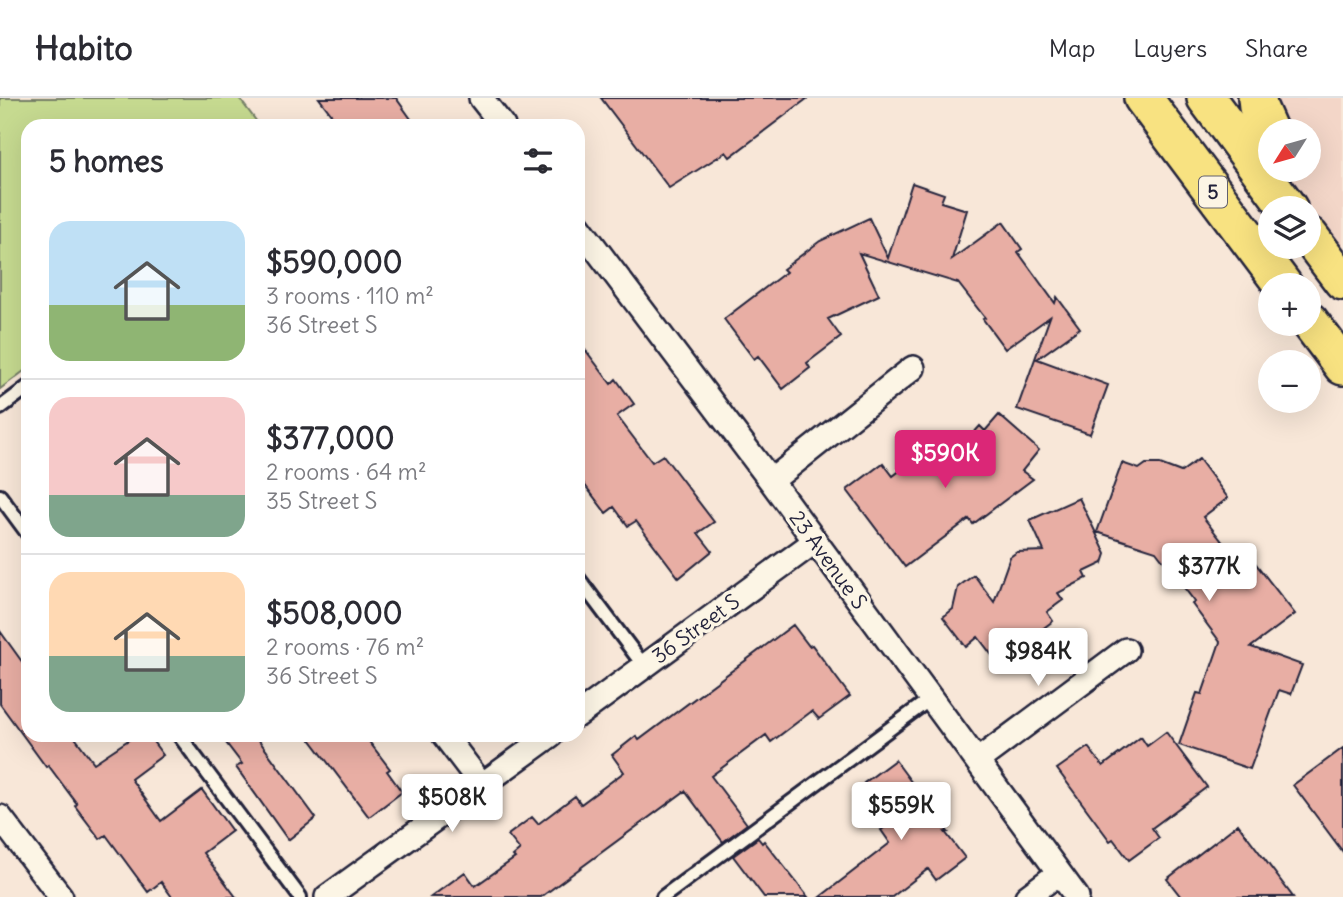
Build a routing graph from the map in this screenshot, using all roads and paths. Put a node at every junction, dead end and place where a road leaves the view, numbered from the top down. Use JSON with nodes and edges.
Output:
{"nodes":[{"id":1,"x":481,"y":98,"type":"edge"},
{"id":2,"x":1143,"y":98,"type":"edge"},
{"id":3,"x":1206,"y":98,"type":"edge"},
{"id":4,"x":1257,"y":98,"type":"edge"},
{"id":5,"x":498,"y":119,"type":"edge"},
{"id":6,"x":1263,"y":119,"type":"edge"},
{"id":7,"x":1279,"y":196,"type":"edge"},
{"id":8,"x":585,"y":234,"type":"edge"},
{"id":9,"x":1274,"y":273,"type":"edge"},
{"id":10,"x":1320,"y":336,"type":"edge"},
{"id":11,"x":1343,"y":366,"type":"edge"},
{"id":12,"x":913,"y":368,"type":"dead end"},
{"id":13,"x":21,"y":392,"type":"edge"},
{"id":14,"x":0,"y":408,"type":"edge"},
{"id":15,"x":771,"y":481,"type":"junction"},
{"id":16,"x":0,"y":496,"type":"edge"},
{"id":17,"x":21,"y":524,"type":"edge"},
{"id":18,"x":814,"y":542,"type":"junction"},
{"id":19,"x":585,"y":587,"type":"edge"},
{"id":20,"x":1126,"y":650,"type":"dead end"},
{"id":21,"x":644,"y":666,"type":"junction"},
{"id":22,"x":930,"y":699,"type":"junction"},
{"id":23,"x":585,"y":710,"type":"edge"},
{"id":24,"x":184,"y":742,"type":"edge"},
{"id":25,"x":449,"y":742,"type":"edge"},
{"id":26,"x":541,"y":742,"type":"edge"},
{"id":27,"x":977,"y":761,"type":"junction"},
{"id":28,"x":482,"y":785,"type":"junction"},
{"id":29,"x":0,"y":817,"type":"edge"},
{"id":30,"x":1059,"y":873,"type":"junction"},
{"id":31,"x":61,"y":897,"type":"edge"},
{"id":32,"x":300,"y":897,"type":"edge"},
{"id":33,"x":327,"y":897,"type":"edge"},
{"id":34,"x":663,"y":897,"type":"edge"},
{"id":35,"x":1027,"y":897,"type":"edge"},
{"id":36,"x":1077,"y":897,"type":"edge"}],
"edges":[{"from":1,"to":5,"type":"street"},
{"from":2,"to":9,"type":"main road","number":"5"},
{"from":3,"to":7,"type":"main road","number":"5"},
{"from":4,"to":6,"type":"main road"},
{"from":8,"to":15,"type":"street","name":"23 Avenue S"},
{"from":10,"to":11,"type":"main road"},
{"from":12,"to":15,"type":"street"},
{"from":13,"to":14,"type":"lane"},
{"from":15,"to":18,"type":"street","name":"23 Avenue S"},
{"from":16,"to":17,"type":"lane"},
{"from":18,"to":21,"type":"street","name":"36 Street S"},
{"from":18,"to":22,"type":"street","name":"23 Avenue S"},
{"from":19,"to":21,"type":"lane"},
{"from":20,"to":27,"type":"street"},
{"from":21,"to":23,"type":"street","name":"36 Street S"},
{"from":22,"to":27,"type":"street","name":"23 Avenue S"},
{"from":22,"to":34,"type":"lane"},
{"from":24,"to":32,"type":"lane"},
{"from":25,"to":28,"type":"street"},
{"from":26,"to":28,"type":"street"},
{"from":27,"to":30,"type":"street","name":"23 Avenue S"},
{"from":28,"to":33,"type":"street"},
{"from":29,"to":31,"type":"street"},
{"from":30,"to":35,"type":"street"},
{"from":30,"to":36,"type":"street","name":"23 Avenue S"}]}
